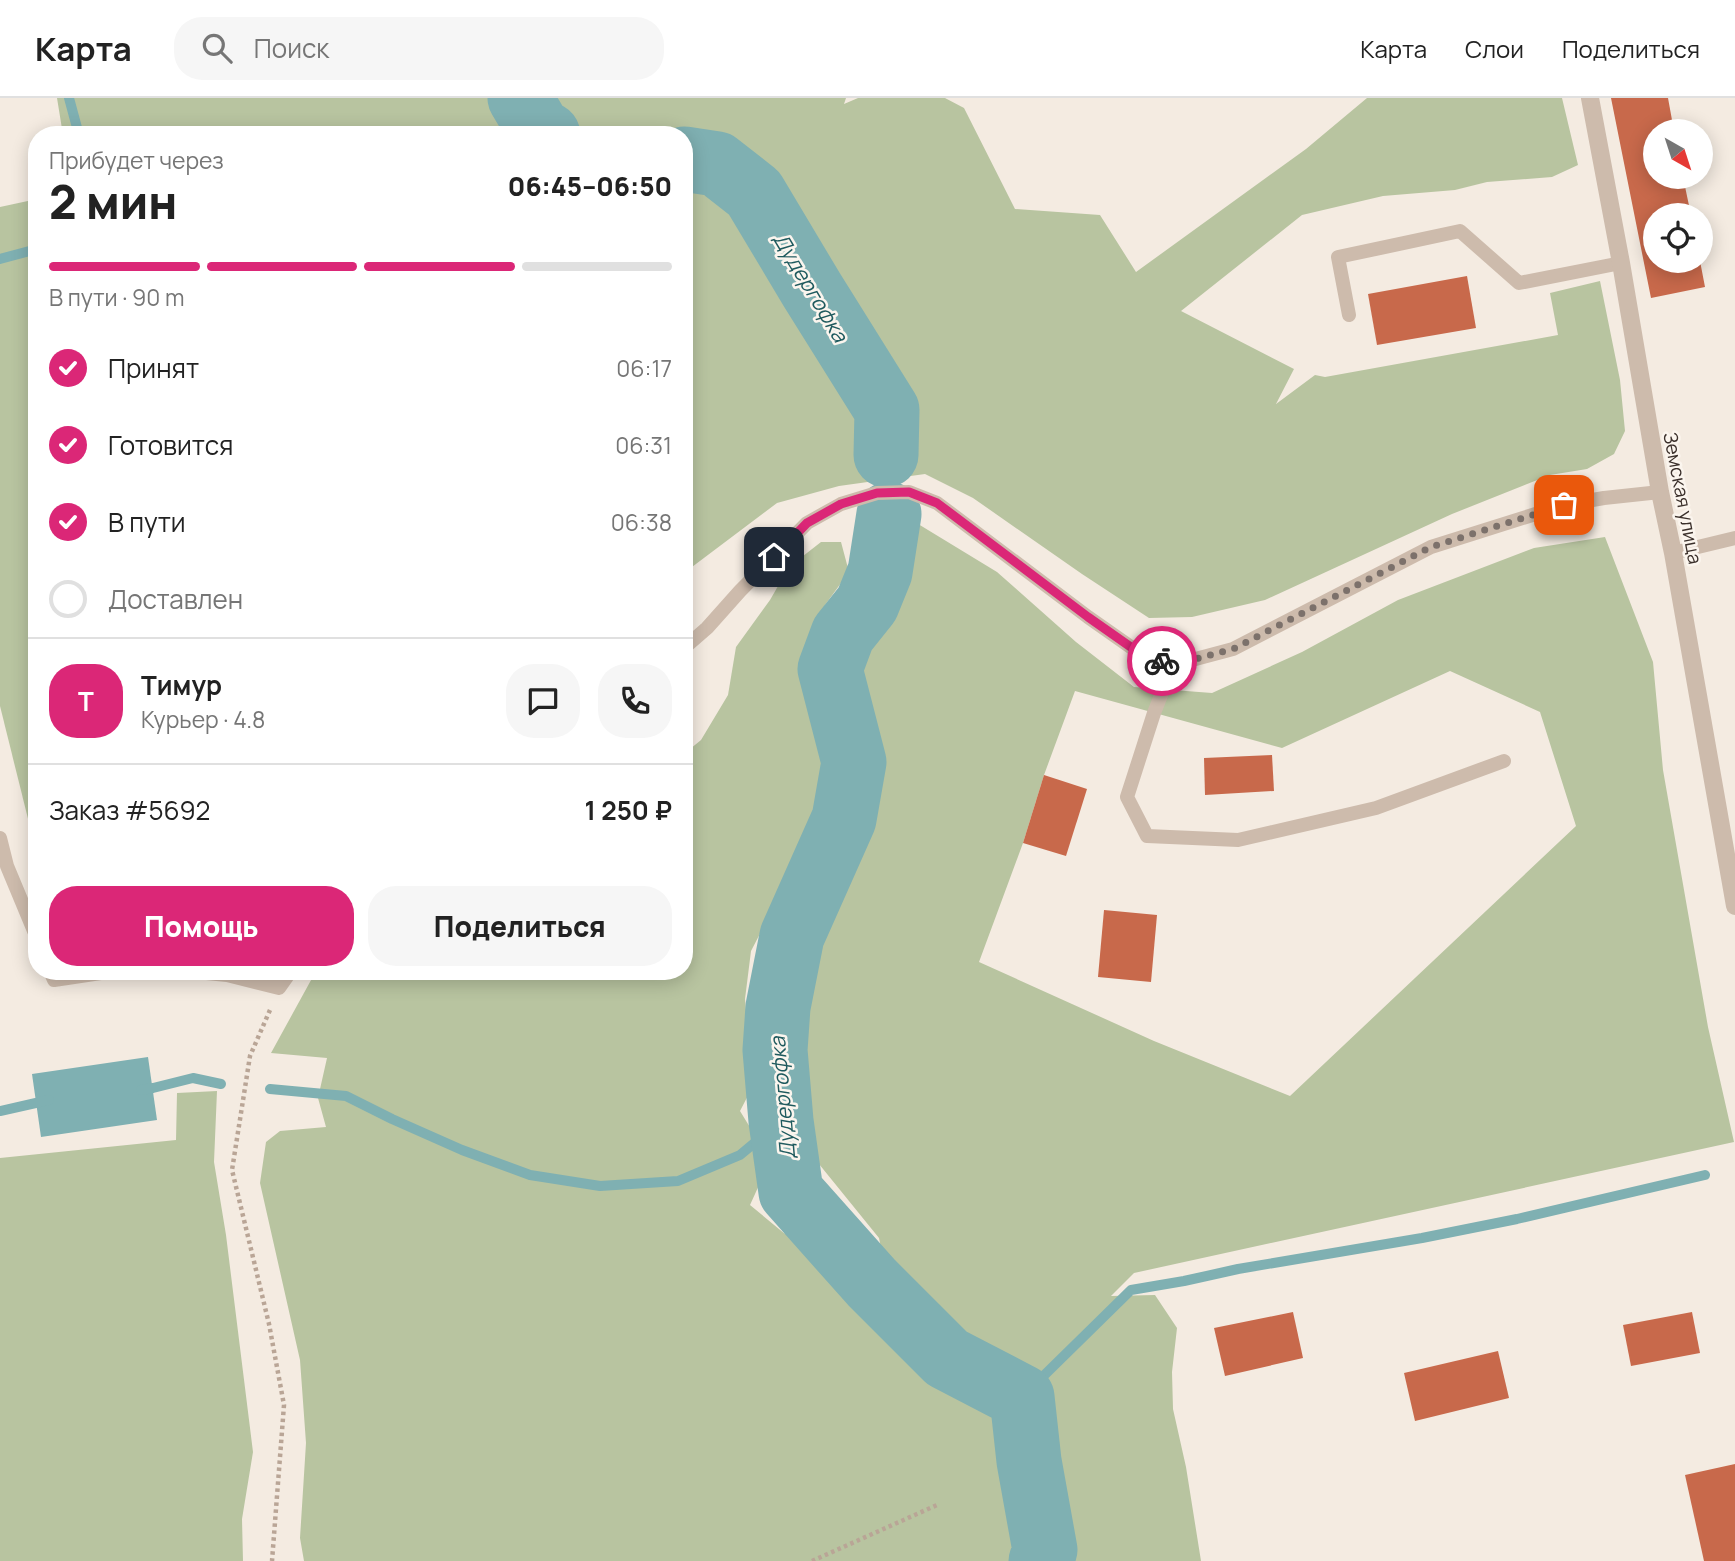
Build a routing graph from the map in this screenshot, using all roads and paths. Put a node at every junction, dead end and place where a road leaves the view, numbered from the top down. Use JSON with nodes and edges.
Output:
{"nodes":[{"id":1,"x":1590,"y":98,"type":"edge"},
{"id":2,"x":1621,"y":263,"type":"junction"},
{"id":3,"x":1349,"y":315,"type":"dead end"},
{"id":4,"x":1660,"y":492,"type":"junction"},
{"id":5,"x":1735,"y":538,"type":"edge"},
{"id":6,"x":1673,"y":554,"type":"junction"},
{"id":7,"x":693,"y":640,"type":"edge"},
{"id":8,"x":1173,"y":665,"type":"junction"},
{"id":9,"x":1504,"y":761,"type":"dead end"},
{"id":10,"x":0,"y":838,"type":"edge"},
{"id":11,"x":1735,"y":906,"type":"edge"},
{"id":12,"x":28,"y":916,"type":"edge"},
{"id":13,"x":247,"y":980,"type":"edge"},
{"id":14,"x":285,"y":980,"type":"edge"},
{"id":15,"x":279,"y":988,"type":"junction"},
{"id":16,"x":937,"y":1505,"type":"dead end"},
{"id":17,"x":272,"y":1561,"type":"edge"},
{"id":18,"x":811,"y":1561,"type":"edge"}],
"edges":[{"from":1,"to":2,"type":"street","name":"Земская улица"},
{"from":2,"to":3,"type":"lane"},
{"from":2,"to":4,"type":"street","name":"Земская улица"},
{"from":4,"to":6,"type":"street","name":"Земская улица"},
{"from":4,"to":8,"type":"lane"},
{"from":5,"to":6,"type":"lane"},
{"from":6,"to":11,"type":"street","name":"Земская улица"},
{"from":7,"to":8,"type":"lane"},
{"from":8,"to":9,"type":"lane"},
{"from":10,"to":12,"type":"lane"},
{"from":13,"to":15,"type":"lane"},
{"from":14,"to":15,"type":"lane"},
{"from":15,"to":17,"type":"path"},
{"from":16,"to":18,"type":"path"}]}
